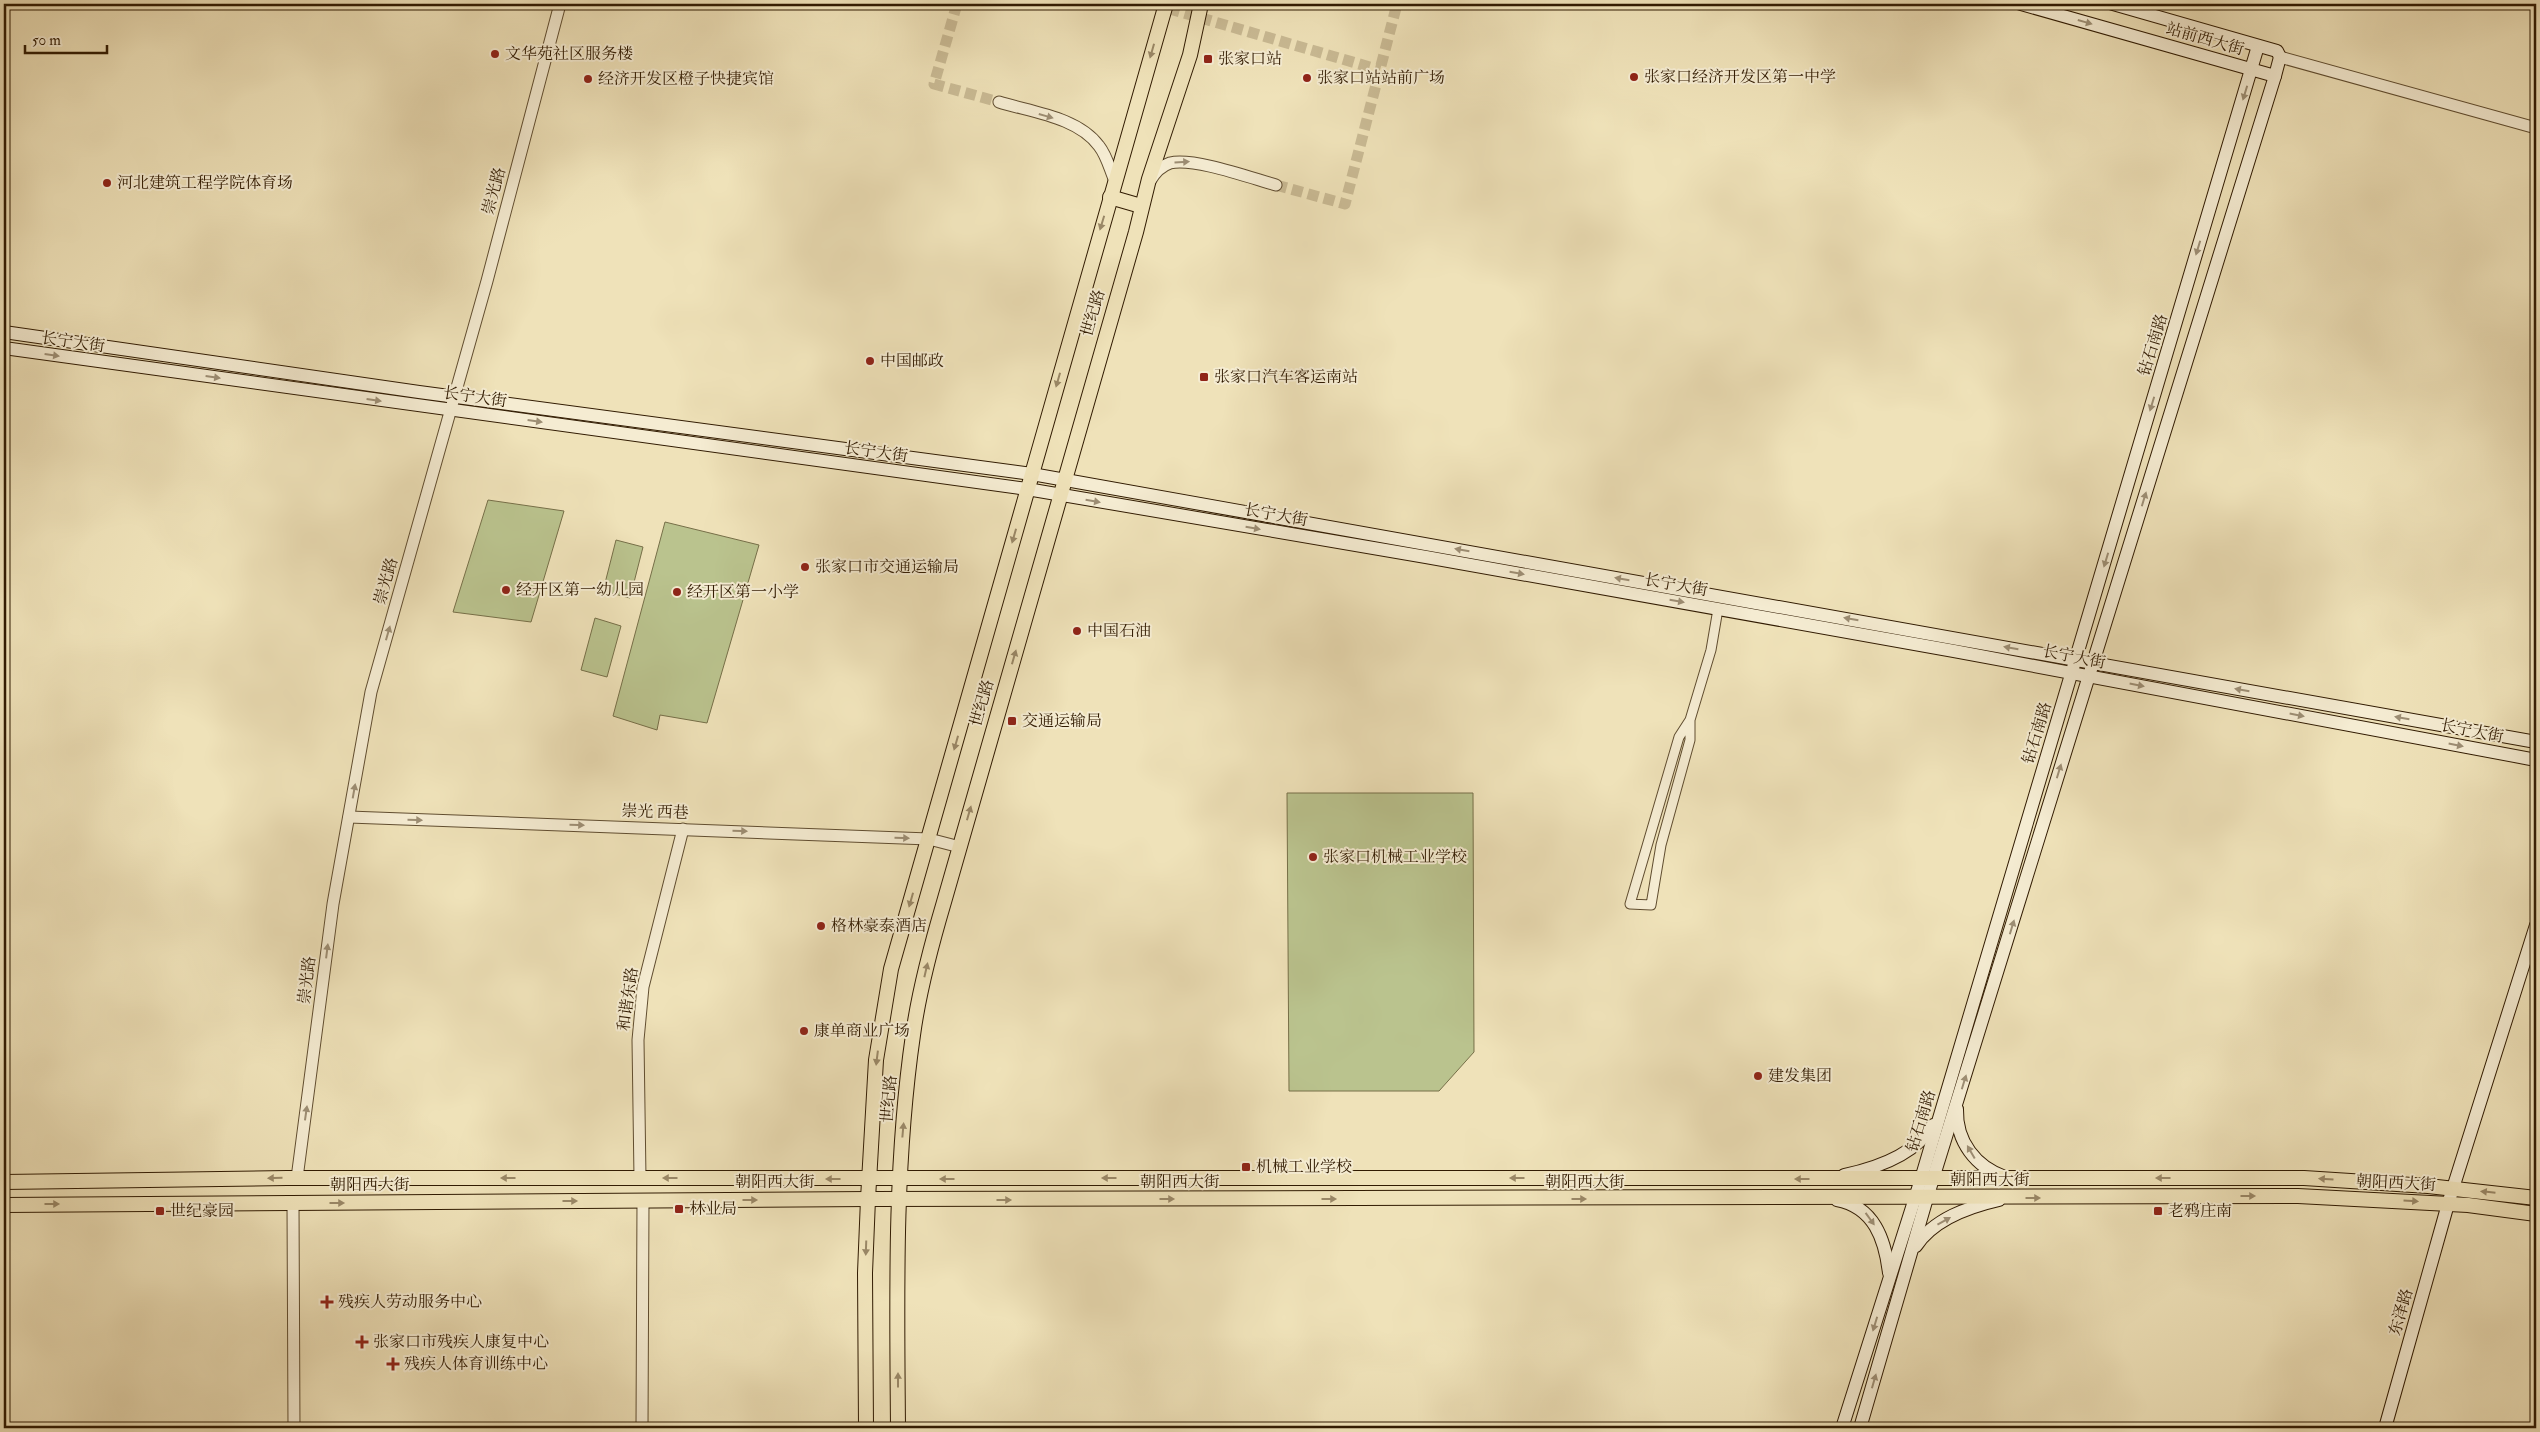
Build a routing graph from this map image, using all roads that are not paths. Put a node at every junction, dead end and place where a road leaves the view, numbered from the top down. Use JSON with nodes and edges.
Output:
{"nodes":[{"id":1,"x":560,"y":4,"type":"edge"},
{"id":2,"x":1166,"y":4,"type":"edge"},
{"id":3,"x":1201,"y":4,"type":"edge"},
{"id":4,"x":2021,"y":4,"type":"edge"},
{"id":5,"x":2113,"y":4,"type":"edge"},
{"id":6,"x":2258,"y":46,"type":"junction"},
{"id":7,"x":2280,"y":57,"type":"junction"},
{"id":8,"x":2252,"y":69,"type":"junction"},
{"id":9,"x":2275,"y":76,"type":"junction"},
{"id":10,"x":999,"y":102,"type":"tunnel mouth"},
{"id":11,"x":2536,"y":128,"type":"edge"},
{"id":12,"x":1114,"y":181,"type":"junction"},
{"id":13,"x":1276,"y":185,"type":"tunnel mouth"},
{"id":14,"x":1146,"y":190,"type":"junction"},
{"id":15,"x":1110,"y":198,"type":"junction"},
{"id":16,"x":1141,"y":206,"type":"junction"},
{"id":17,"x":4,"y":332,"type":"edge"},
{"id":18,"x":4,"y":348,"type":"edge"},
{"id":19,"x":454,"y":397,"type":"junction"},
{"id":20,"x":451,"y":410,"type":"junction"},
{"id":21,"x":1032,"y":474,"type":"junction"},
{"id":22,"x":1064,"y":480,"type":"junction"},
{"id":23,"x":1027,"y":489,"type":"junction"},
{"id":24,"x":1060,"y":495,"type":"junction"},
{"id":25,"x":1718,"y":609,"type":"junction"},
{"id":26,"x":2077,"y":659,"type":"junction"},
{"id":27,"x":2093,"y":663,"type":"junction"},
{"id":28,"x":2072,"y":672,"type":"junction"},
{"id":29,"x":2089,"y":676,"type":"junction"},
{"id":30,"x":1690,"y":720,"type":"junction"},
{"id":31,"x":2536,"y":742,"type":"edge"},
{"id":32,"x":2536,"y":760,"type":"edge"},
{"id":33,"x":349,"y":817,"type":"junction"},
{"id":34,"x":683,"y":829,"type":"junction"},
{"id":35,"x":929,"y":839,"type":"junction"},
{"id":36,"x":960,"y":847,"type":"junction"},
{"id":37,"x":2536,"y":925,"type":"edge"},
{"id":38,"x":1958,"y":1100,"type":"junction"},
{"id":39,"x":1940,"y":1114,"type":"junction"},
{"id":40,"x":297,"y":1178,"type":"junction"},
{"id":41,"x":640,"y":1178,"type":"junction"},
{"id":42,"x":2010,"y":1178,"type":"junction"},
{"id":43,"x":869,"y":1179,"type":"junction"},
{"id":44,"x":899,"y":1179,"type":"junction"},
{"id":45,"x":1827,"y":1179,"type":"junction"},
{"id":46,"x":1927,"y":1179,"type":"junction"},
{"id":47,"x":4,"y":1182,"type":"edge"},
{"id":48,"x":2453,"y":1188,"type":"junction"},
{"id":49,"x":1828,"y":1198,"type":"junction"},
{"id":50,"x":1921,"y":1198,"type":"junction"},
{"id":51,"x":2007,"y":1198,"type":"junction"},
{"id":52,"x":2536,"y":1198,"type":"edge"},
{"id":53,"x":868,"y":1199,"type":"junction"},
{"id":54,"x":897,"y":1199,"type":"junction"},
{"id":55,"x":643,"y":1201,"type":"junction"},
{"id":56,"x":293,"y":1203,"type":"junction"},
{"id":57,"x":2448,"y":1204,"type":"junction"},
{"id":58,"x":4,"y":1205,"type":"edge"},
{"id":59,"x":2536,"y":1214,"type":"edge"},
{"id":60,"x":1910,"y":1254,"type":"junction"},
{"id":61,"x":1890,"y":1278,"type":"junction"},
{"id":62,"x":294,"y":1428,"type":"edge"},
{"id":63,"x":642,"y":1428,"type":"edge"},
{"id":64,"x":866,"y":1428,"type":"edge"},
{"id":65,"x":898,"y":1428,"type":"edge"},
{"id":66,"x":1842,"y":1428,"type":"edge"},
{"id":67,"x":1860,"y":1428,"type":"edge"},
{"id":68,"x":2385,"y":1428,"type":"edge"}],
"edges":[{"from":1,"to":19,"type":"street","name":"崇光路"},
{"from":2,"to":12,"type":"main road","name":"世纪路","one_way":true},
{"from":3,"to":14,"type":"main road","name":"世纪路"},
{"from":4,"to":8,"type":"main road","name":"站前西大街","one_way":true},
{"from":5,"to":6,"type":"main road","name":"站前西大街"},
{"from":6,"to":7,"type":"main road","name":"站前西大街"},
{"from":6,"to":8,"type":"main road","name":"钻石南路"},
{"from":7,"to":9,"type":"main road"},
{"from":7,"to":11,"type":"street","name":"站前西大街"},
{"from":8,"to":9,"type":"main road","name":"站前西大街"},
{"from":8,"to":26,"type":"main road","name":"钻石南路","one_way":true},
{"from":27,"to":9,"type":"main road","name":"钻石南路","one_way":true},
{"from":10,"to":12,"type":"street","one_way":true},
{"from":12,"to":15,"type":"main road","name":"世纪路"},
{"from":14,"to":13,"type":"street","one_way":true},
{"from":14,"to":16,"type":"main road","name":"世纪路"},
{"from":15,"to":16,"type":"main road"},
{"from":15,"to":21,"type":"main road","name":"世纪路","one_way":true},
{"from":16,"to":22,"type":"main road","name":"世纪路"},
{"from":17,"to":19,"type":"main road","name":"长宁大街"},
{"from":18,"to":20,"type":"main road","name":"长宁大街","one_way":true},
{"from":19,"to":20,"type":"street","name":"崇光路"},
{"from":19,"to":21,"type":"main road","name":"长宁大街"},
{"from":20,"to":23,"type":"main road","name":"长宁大街","one_way":true},
{"from":33,"to":20,"type":"street","name":"崇光路","one_way":true},
{"from":21,"to":22,"type":"main road","name":"长宁大街"},
{"from":21,"to":23,"type":"main road","name":"世纪路"},
{"from":22,"to":24,"type":"main road","name":"世纪路"},
{"from":26,"to":22,"type":"main road","name":"长宁大街","one_way":true},
{"from":23,"to":24,"type":"main road","name":"长宁大街"},
{"from":23,"to":35,"type":"main road","name":"世纪路","one_way":true},
{"from":24,"to":25,"type":"main road","name":"长宁大街","one_way":true},
{"from":36,"to":24,"type":"main road","name":"世纪路","one_way":true},
{"from":25,"to":28,"type":"main road","name":"长宁大街"},
{"from":25,"to":30,"type":"street"},
{"from":26,"to":27,"type":"main road","name":"长宁大街"},
{"from":26,"to":28,"type":"main road","name":"钻石南路"},
{"from":27,"to":29,"type":"main road","name":"钻石南路"},
{"from":31,"to":27,"type":"main road","name":"长宁大街","one_way":true},
{"from":28,"to":29,"type":"main road","name":"长宁大街"},
{"from":28,"to":39,"type":"main road","name":"钻石南路"},
{"from":29,"to":32,"type":"main road","name":"长宁大街","one_way":true},
{"from":38,"to":29,"type":"main road","name":"钻石南路","one_way":true},
{"from":30,"to":30,"type":"street"},
{"from":33,"to":34,"type":"street","name":"崇光 西巷","one_way":true},
{"from":40,"to":33,"type":"street","name":"崇光路","one_way":true},
{"from":34,"to":35,"type":"street","name":"崇光 西巷","one_way":true},
{"from":34,"to":41,"type":"street","name":"和谐东路"},
{"from":35,"to":36,"type":"street","name":"崇光 西巷"},
{"from":35,"to":43,"type":"main road","name":"世纪路","one_way":true},
{"from":44,"to":36,"type":"main road","name":"世纪路","one_way":true},
{"from":37,"to":48,"type":"main road","name":"东泽路"},
{"from":42,"to":38,"type":"main road","one_way":true},
{"from":38,"to":46,"type":"main road","name":"钻石南路"},
{"from":39,"to":45,"type":"main road"},
{"from":39,"to":46,"type":"main road","name":"钻石南路"},
{"from":41,"to":40,"type":"main road","name":"朝阳西大街","one_way":true},
{"from":40,"to":47,"type":"main road","name":"朝阳西大街","one_way":true},
{"from":43,"to":41,"type":"main road","name":"朝阳西大街","one_way":true},
{"from":42,"to":46,"type":"main road","name":"朝阳西大街"},
{"from":48,"to":42,"type":"main road","name":"朝阳西大街","one_way":true},
{"from":43,"to":44,"type":"main road","name":"朝阳西大街"},
{"from":43,"to":53,"type":"main road","name":"世纪路"},
{"from":45,"to":44,"type":"main road","name":"朝阳西大街","one_way":true},
{"from":44,"to":54,"type":"main road","name":"世纪路"},
{"from":45,"to":46,"type":"main road","name":"朝阳西大街"},
{"from":46,"to":50,"type":"main road","name":"钻石南路"},
{"from":52,"to":48,"type":"main road","name":"朝阳西大街","one_way":true},
{"from":48,"to":57,"type":"main road","name":"东泽路"},
{"from":49,"to":50,"type":"main road","name":"朝阳西大街"},
{"from":54,"to":49,"type":"main road","name":"朝阳西大街","one_way":true},
{"from":49,"to":61,"type":"main road","one_way":true},
{"from":50,"to":51,"type":"main road","name":"朝阳西大街"},
{"from":50,"to":60,"type":"main road","name":"钻石南路"},
{"from":50,"to":61,"type":"main road","name":"钻石南路"},
{"from":51,"to":57,"type":"main road","name":"朝阳西大街","one_way":true},
{"from":60,"to":51,"type":"main road","one_way":true},
{"from":53,"to":54,"type":"main road","name":"朝阳西大街"},
{"from":55,"to":53,"type":"main road","name":"朝阳西大街","one_way":true},
{"from":53,"to":64,"type":"main road","name":"世纪路","one_way":true},
{"from":65,"to":54,"type":"main road","name":"世纪路","one_way":true},
{"from":56,"to":55,"type":"main road","name":"朝阳西大街","one_way":true},
{"from":55,"to":63,"type":"street"},
{"from":58,"to":56,"type":"main road","name":"朝阳西大街","one_way":true},
{"from":56,"to":62,"type":"street"},
{"from":57,"to":59,"type":"main road","name":"朝阳西大街"},
{"from":57,"to":68,"type":"main road","name":"东泽路"},
{"from":67,"to":60,"type":"main road","name":"钻石南路","one_way":true},
{"from":61,"to":66,"type":"main road","name":"钻石南路","one_way":true}]}
